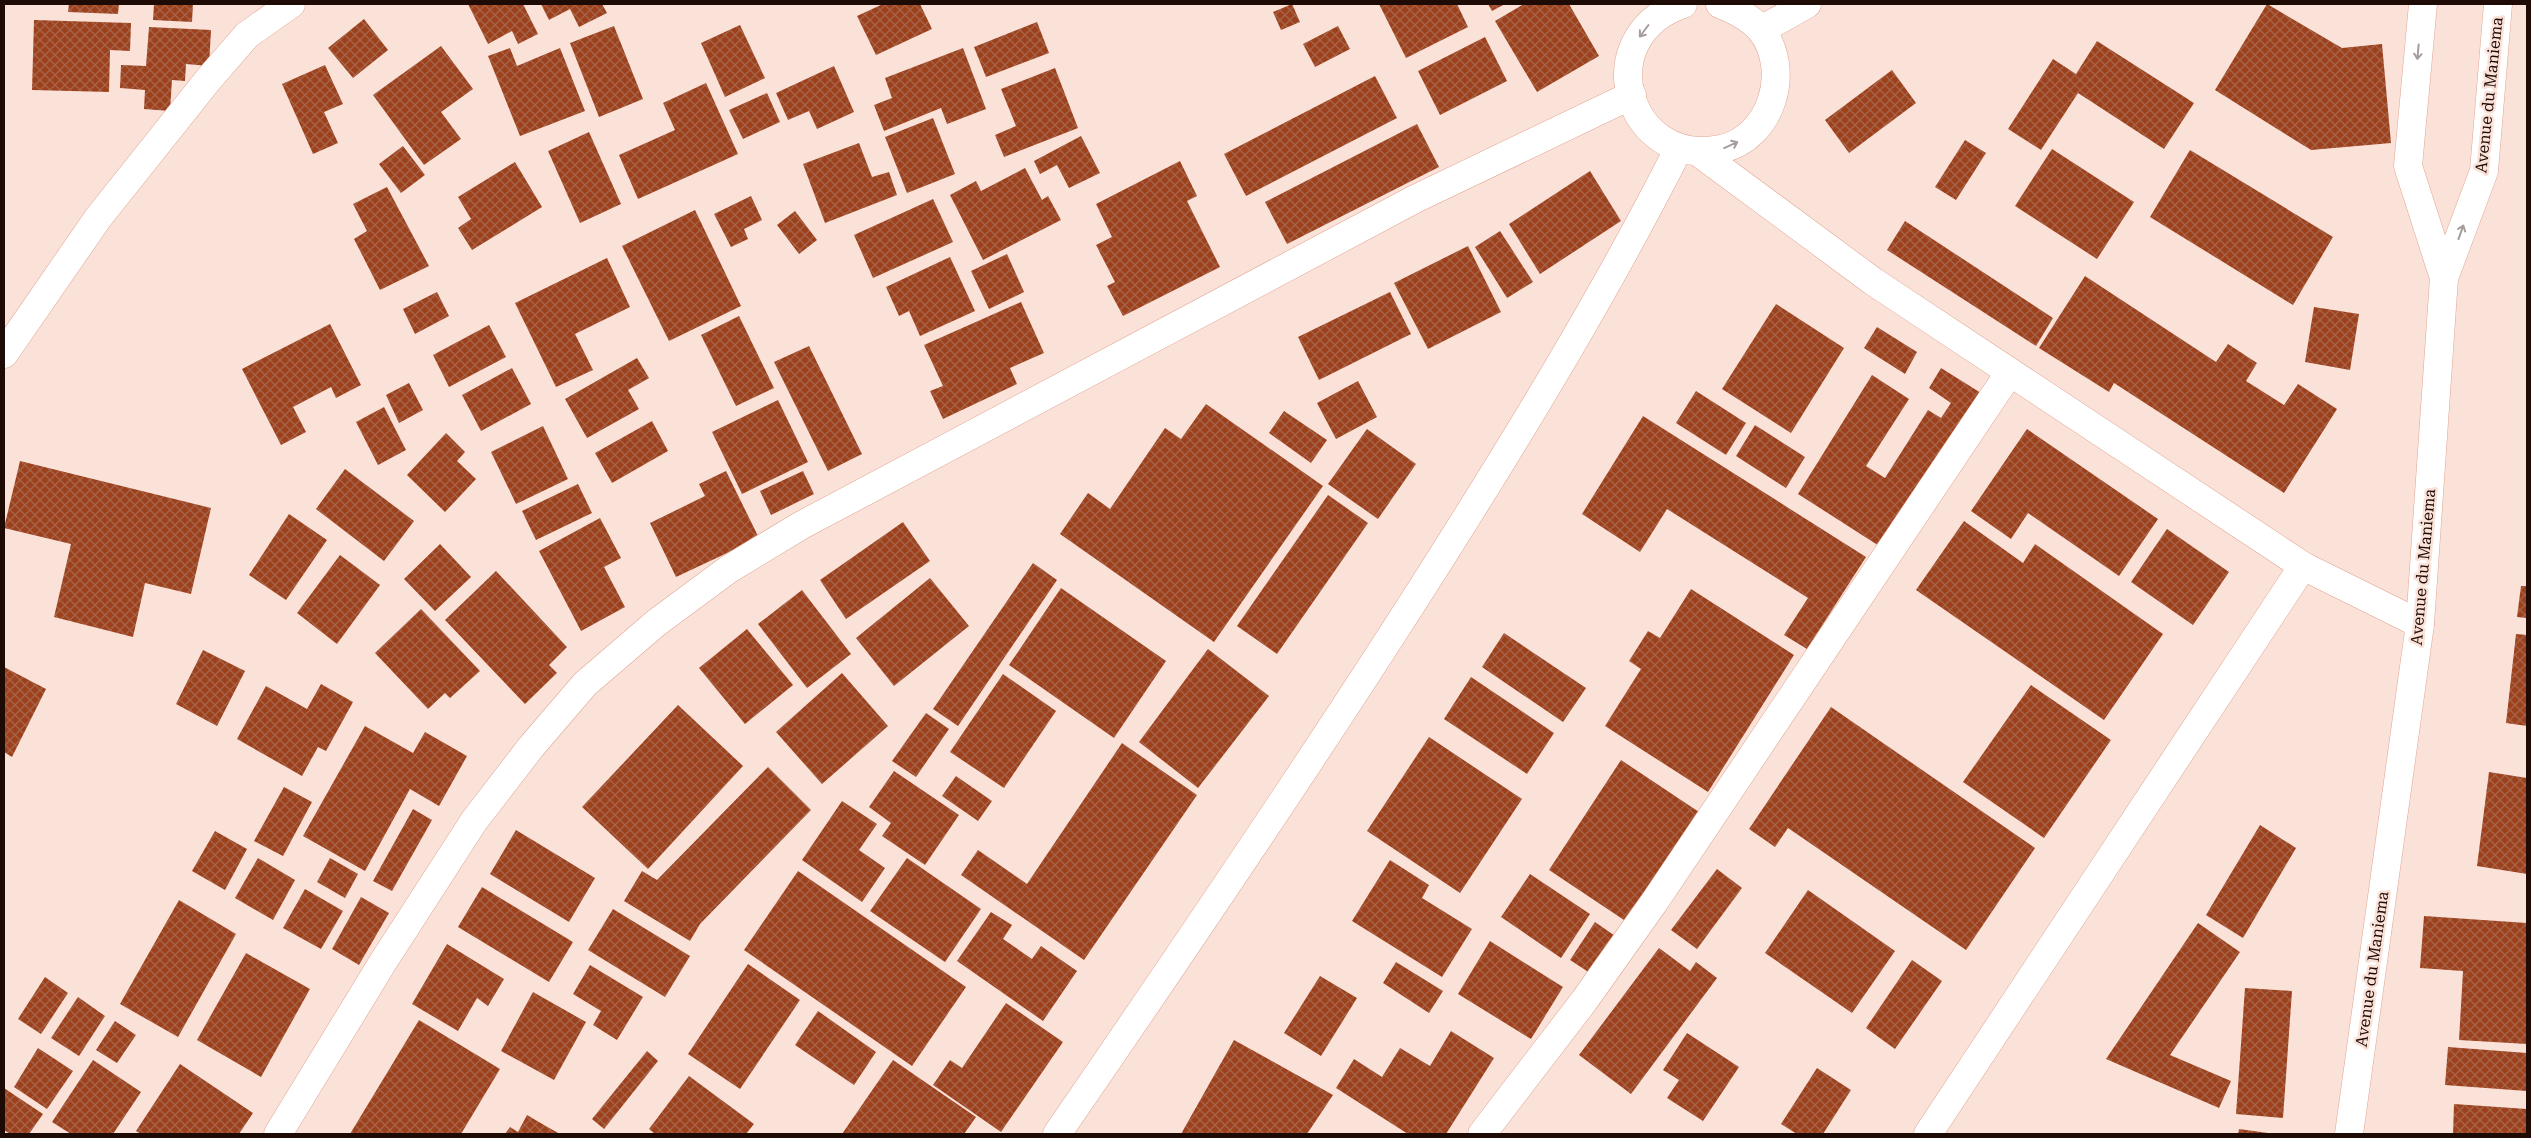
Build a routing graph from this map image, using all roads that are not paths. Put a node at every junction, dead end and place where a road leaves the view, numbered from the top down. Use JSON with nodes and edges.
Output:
{"nodes":[{"id":1,"x":291,"y":4,"type":"edge"},
{"id":2,"x":1683,"y":4,"type":"edge"},
{"id":3,"x":1720,"y":4,"type":"edge"},
{"id":4,"x":1807,"y":4,"type":"edge"},
{"id":5,"x":2423,"y":4,"type":"edge"},
{"id":6,"x":2498,"y":4,"type":"edge"},
{"id":7,"x":1761,"y":30,"type":"junction"},
{"id":8,"x":1632,"y":95,"type":"junction"},
{"id":9,"x":1688,"y":150,"type":"junction"},
{"id":10,"x":2444,"y":278,"type":"junction"},
{"id":11,"x":4,"y":354,"type":"edge"},
{"id":12,"x":2010,"y":372,"type":"junction"},
{"id":13,"x":2303,"y":566,"type":"junction"},
{"id":14,"x":2420,"y":624,"type":"junction"},
{"id":15,"x":278,"y":1134,"type":"edge"},
{"id":16,"x":1057,"y":1134,"type":"edge"},
{"id":17,"x":1482,"y":1134,"type":"edge"},
{"id":18,"x":1928,"y":1134,"type":"edge"},
{"id":19,"x":2349,"y":1134,"type":"edge"}],
"edges":[{"from":1,"to":11,"type":"street"},
{"from":2,"to":8,"type":"street","one_way":true},
{"from":3,"to":7,"type":"street"},
{"from":4,"to":7,"type":"street"},
{"from":5,"to":10,"type":"street","one_way":true},
{"from":10,"to":6,"type":"street","name":"Avenue du Maniema","one_way":true},
{"from":9,"to":7,"type":"street","one_way":true},
{"from":8,"to":9,"type":"street"},
{"from":8,"to":15,"type":"street"},
{"from":9,"to":12,"type":"street"},
{"from":9,"to":16,"type":"street"},
{"from":10,"to":14,"type":"street","name":"Avenue du Maniema"},
{"from":12,"to":13,"type":"street"},
{"from":12,"to":17,"type":"street"},
{"from":13,"to":14,"type":"street"},
{"from":13,"to":18,"type":"street"},
{"from":14,"to":19,"type":"street","name":"Avenue du Maniema"}]}
